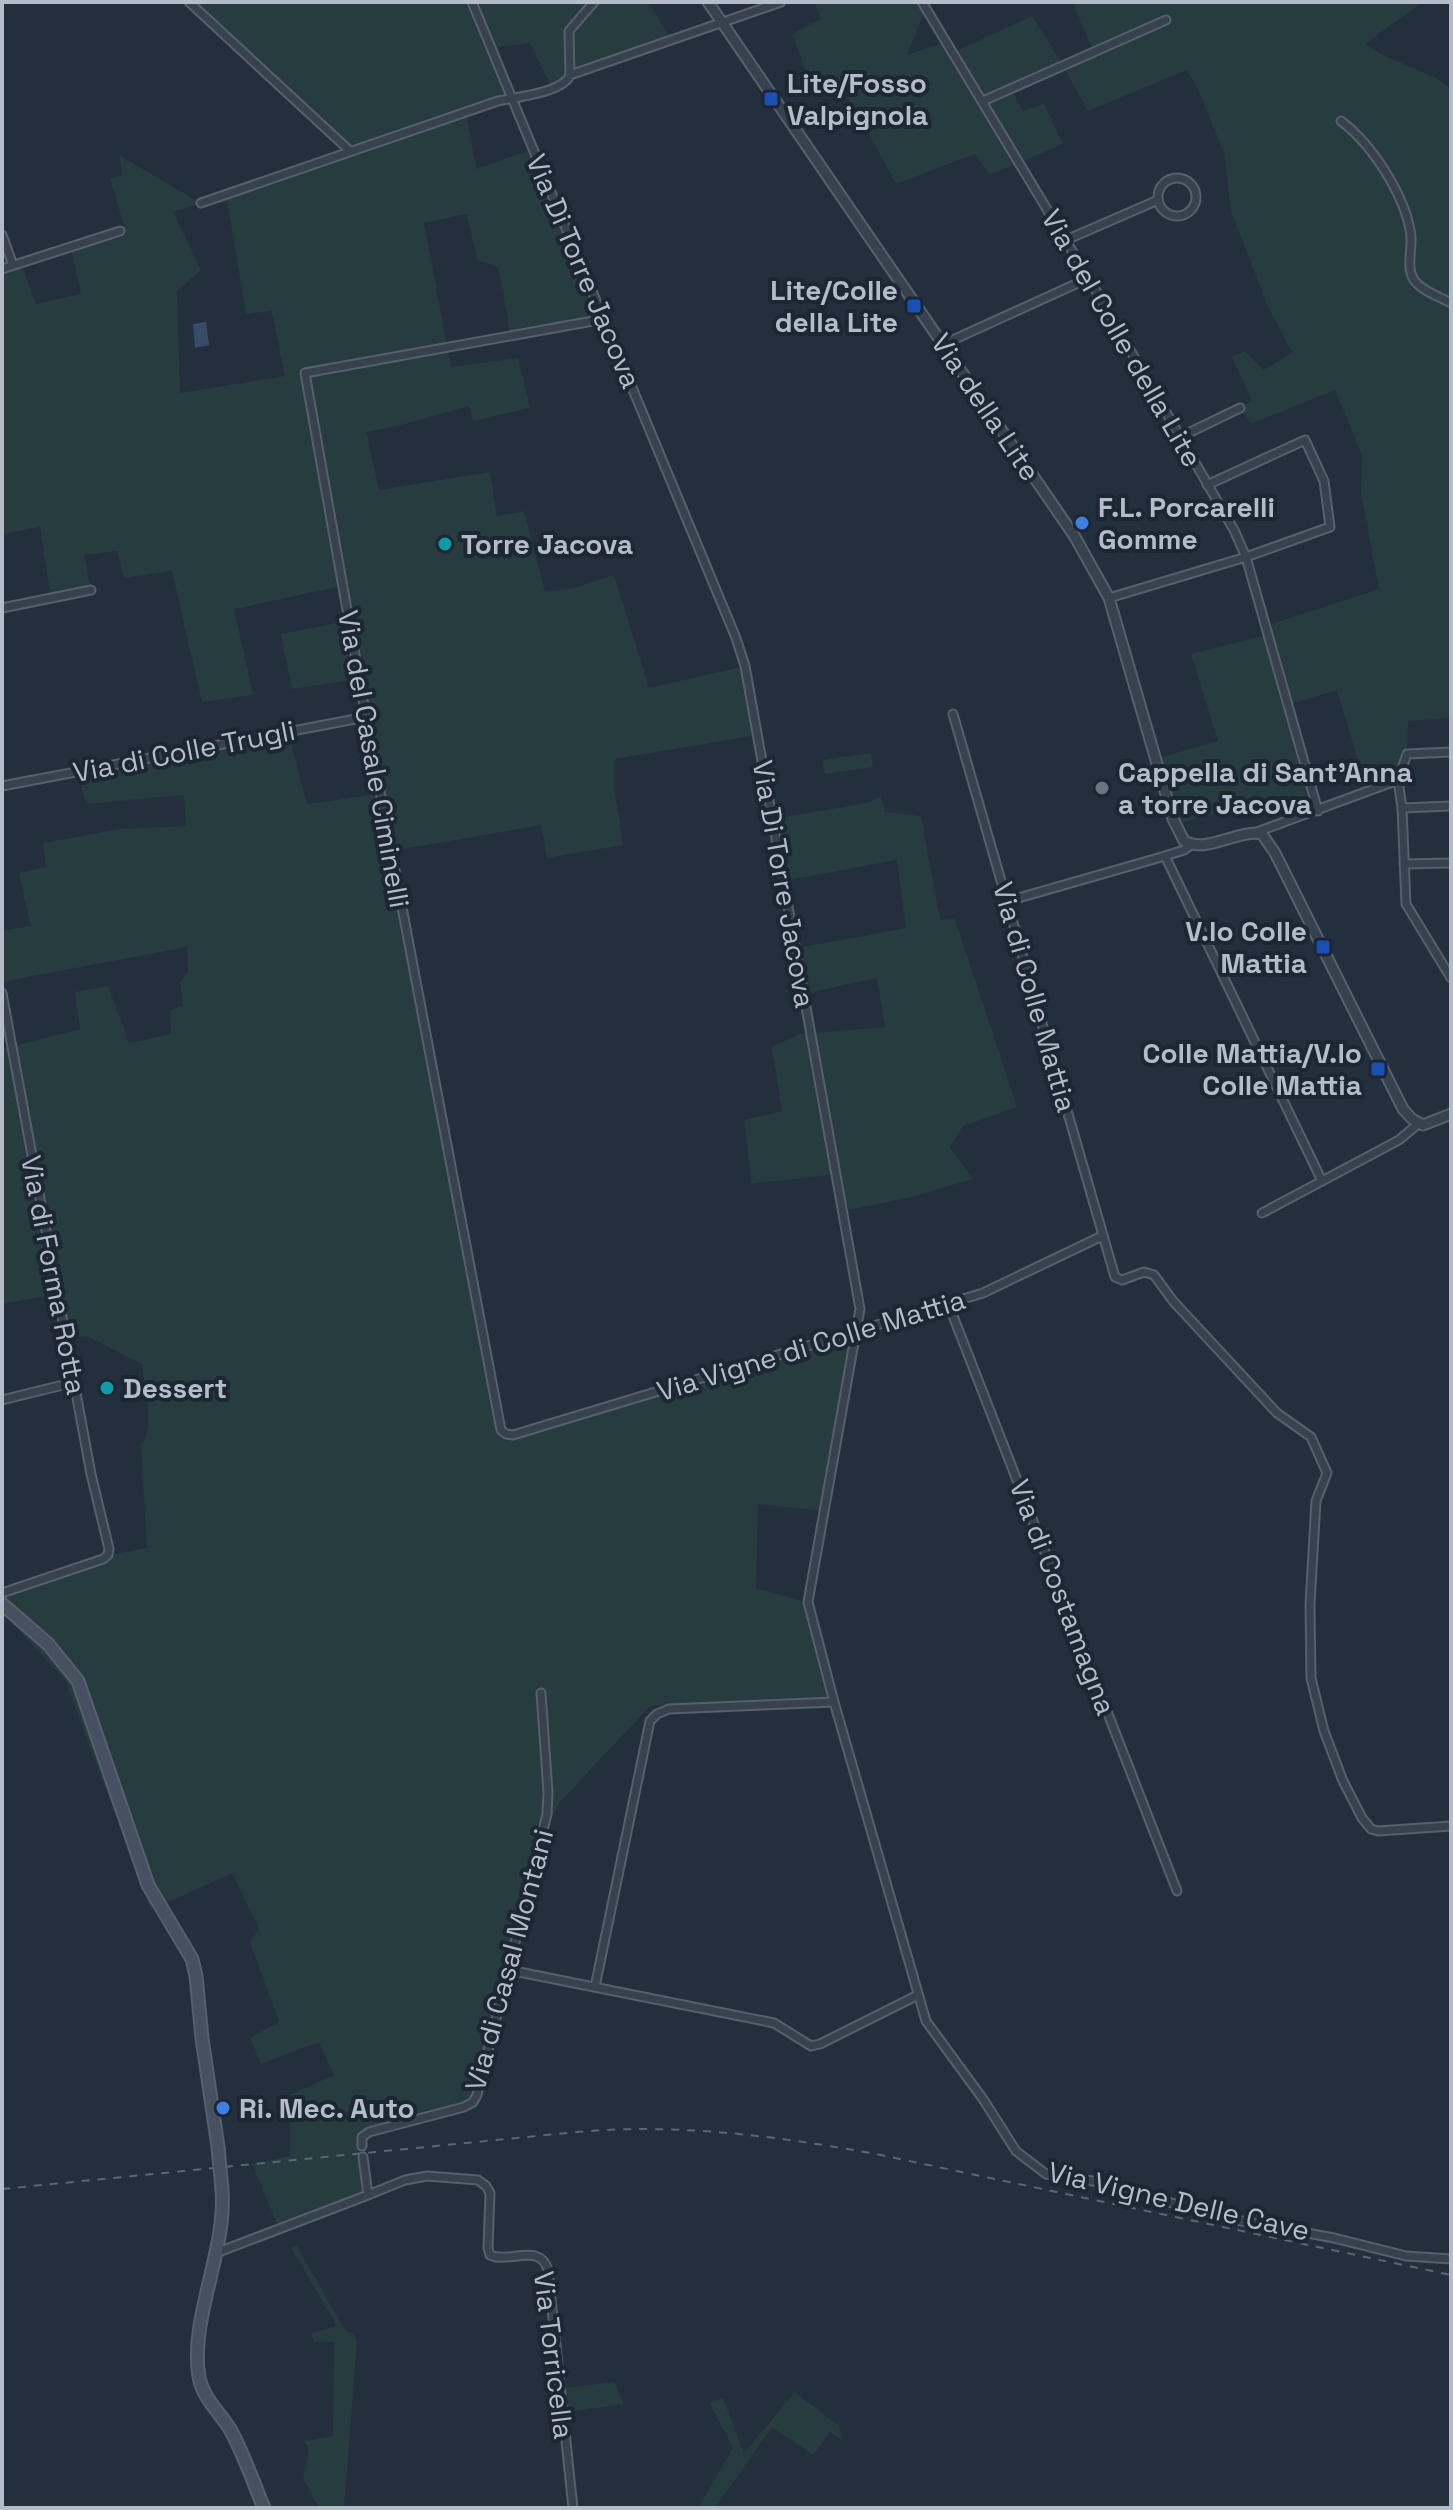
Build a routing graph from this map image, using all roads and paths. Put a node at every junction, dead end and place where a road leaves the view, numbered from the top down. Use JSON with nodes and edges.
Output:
{"nodes":[{"id":1,"x":189,"y":2,"type":"edge"},
{"id":2,"x":472,"y":2,"type":"edge"},
{"id":3,"x":594,"y":2,"type":"edge"},
{"id":4,"x":708,"y":2,"type":"edge"},
{"id":5,"x":781,"y":2,"type":"edge"},
{"id":6,"x":922,"y":2,"type":"edge"},
{"id":7,"x":1166,"y":20,"type":"dead end"},
{"id":8,"x":723,"y":23,"type":"junction"},
{"id":9,"x":570,"y":75,"type":"junction"},
{"id":10,"x":512,"y":100,"type":"junction"},
{"id":11,"x":983,"y":101,"type":"junction"},
{"id":12,"x":1341,"y":121,"type":"dead end"},
{"id":13,"x":350,"y":151,"type":"junction"},
{"id":14,"x":1158,"y":200,"type":"junction"},
{"id":15,"x":201,"y":203,"type":"dead end"},
{"id":16,"x":120,"y":231,"type":"dead end"},
{"id":17,"x":2,"y":235,"type":"edge"},
{"id":18,"x":1066,"y":240,"type":"junction"},
{"id":19,"x":13,"y":265,"type":"junction"},
{"id":20,"x":2,"y":269,"type":"edge"},
{"id":21,"x":1089,"y":278,"type":"junction"},
{"id":22,"x":1451,"y":303,"type":"edge"},
{"id":23,"x":604,"y":319,"type":"junction"},
{"id":24,"x":944,"y":344,"type":"junction"},
{"id":25,"x":1240,"y":408,"type":"dead end"},
{"id":26,"x":1180,"y":437,"type":"junction"},
{"id":27,"x":1207,"y":485,"type":"junction"},
{"id":28,"x":1246,"y":557,"type":"junction"},
{"id":29,"x":91,"y":590,"type":"dead end"},
{"id":30,"x":1109,"y":598,"type":"junction"},
{"id":31,"x":2,"y":608,"type":"edge"},
{"id":32,"x":953,"y":714,"type":"dead end"},
{"id":33,"x":366,"y":717,"type":"junction"},
{"id":34,"x":1451,"y":752,"type":"edge"},
{"id":35,"x":1398,"y":780,"type":"junction"},
{"id":36,"x":2,"y":786,"type":"edge"},
{"id":37,"x":1451,"y":806,"type":"edge"},
{"id":38,"x":1402,"y":808,"type":"junction"},
{"id":39,"x":1318,"y":811,"type":"junction"},
{"id":40,"x":1257,"y":832,"type":"junction"},
{"id":41,"x":1191,"y":845,"type":"junction"},
{"id":42,"x":1165,"y":856,"type":"junction"},
{"id":43,"x":1451,"y":863,"type":"edge"},
{"id":44,"x":1404,"y":864,"type":"junction"},
{"id":45,"x":1008,"y":901,"type":"junction"},
{"id":46,"x":1451,"y":978,"type":"edge"},
{"id":47,"x":2,"y":993,"type":"edge"},
{"id":48,"x":1451,"y":1114,"type":"edge"},
{"id":49,"x":1418,"y":1124,"type":"junction"},
{"id":50,"x":1322,"y":1181,"type":"junction"},
{"id":51,"x":1262,"y":1213,"type":"dead end"},
{"id":52,"x":1102,"y":1236,"type":"junction"},
{"id":53,"x":948,"y":1303,"type":"junction"},
{"id":54,"x":858,"y":1330,"type":"junction"},
{"id":55,"x":75,"y":1382,"type":"junction"},
{"id":56,"x":2,"y":1400,"type":"edge"},
{"id":57,"x":513,"y":1435,"type":"joint"},
{"id":58,"x":2,"y":1593,"type":"edge"},
{"id":59,"x":2,"y":1604,"type":"edge"},
{"id":60,"x":541,"y":1693,"type":"dead end"},
{"id":61,"x":834,"y":1702,"type":"junction"},
{"id":62,"x":1451,"y":1826,"type":"edge"},
{"id":63,"x":1177,"y":1891,"type":"dead end"},
{"id":64,"x":509,"y":1970,"type":"junction"},
{"id":65,"x":595,"y":1987,"type":"junction"},
{"id":66,"x":918,"y":1995,"type":"junction"},
{"id":67,"x":362,"y":2146,"type":"dead end"},
{"id":68,"x":363,"y":2157,"type":"dead end"},
{"id":69,"x":368,"y":2195,"type":"junction"},
{"id":70,"x":216,"y":2253,"type":"junction"},
{"id":71,"x":1451,"y":2259,"type":"edge"},
{"id":72,"x":264,"y":2508,"type":"edge"},
{"id":73,"x":573,"y":2508,"type":"edge"}],
"edges":[{"from":1,"to":13,"type":"street"},
{"from":2,"to":10,"type":"street","name":"Via Di Torre Jacova"},
{"from":3,"to":9,"type":"street"},
{"from":4,"to":8,"type":"street","name":"Via della Lite"},
{"from":5,"to":8,"type":"street"},
{"from":6,"to":11,"type":"street","name":"Via del Colle della Lite"},
{"from":7,"to":11,"type":"street"},
{"from":8,"to":9,"type":"street"},
{"from":8,"to":24,"type":"street","name":"Via della Lite"},
{"from":9,"to":10,"type":"street"},
{"from":10,"to":13,"type":"street"},
{"from":10,"to":23,"type":"street","name":"Via Di Torre Jacova"},
{"from":11,"to":18,"type":"street","name":"Via del Colle della Lite"},
{"from":12,"to":22,"type":"street"},
{"from":13,"to":15,"type":"street"},
{"from":14,"to":14,"type":"street"},
{"from":14,"to":18,"type":"street"},
{"from":16,"to":19,"type":"street"},
{"from":17,"to":19,"type":"street"},
{"from":18,"to":21,"type":"street","name":"Via del Colle della Lite"},
{"from":19,"to":20,"type":"street"},
{"from":21,"to":24,"type":"street"},
{"from":21,"to":26,"type":"street","name":"Via del Colle della Lite"},
{"from":23,"to":33,"type":"street","name":"Via del Casale Ciminelli"},
{"from":23,"to":54,"type":"street","name":"Via Di Torre Jacova"},
{"from":24,"to":30,"type":"street","name":"Via della Lite"},
{"from":25,"to":26,"type":"street"},
{"from":26,"to":27,"type":"street","name":"Via del Colle della Lite"},
{"from":27,"to":28,"type":"street","name":"Via del Colle della Lite"},
{"from":27,"to":28,"type":"street"},
{"from":28,"to":30,"type":"street"},
{"from":28,"to":39,"type":"street","name":"Via del Colle della Lite"},
{"from":29,"to":31,"type":"street"},
{"from":30,"to":41,"type":"street","name":"Via della Lite"},
{"from":32,"to":45,"type":"street","name":"Via di Colle Mattia"},
{"from":33,"to":36,"type":"street","name":"Via di Colle Trugli"},
{"from":33,"to":57,"type":"street","name":"Via del Casale Ciminelli"},
{"from":34,"to":35,"type":"street"},
{"from":35,"to":38,"type":"street"},
{"from":35,"to":39,"type":"street"},
{"from":37,"to":38,"type":"street"},
{"from":38,"to":44,"type":"street"},
{"from":39,"to":40,"type":"street"},
{"from":40,"to":41,"type":"street"},
{"from":40,"to":49,"type":"street"},
{"from":41,"to":42,"type":"street"},
{"from":42,"to":45,"type":"street"},
{"from":42,"to":50,"type":"street"},
{"from":43,"to":44,"type":"street"},
{"from":44,"to":46,"type":"street"},
{"from":45,"to":52,"type":"street","name":"Via di Colle Mattia"},
{"from":47,"to":55,"type":"street","name":"Via di Forma Rotta"},
{"from":48,"to":49,"type":"street"},
{"from":49,"to":50,"type":"street"},
{"from":50,"to":51,"type":"street"},
{"from":52,"to":53,"type":"street","name":"Via Vigne di Colle Mattia"},
{"from":52,"to":62,"type":"street","name":"Via di Colle Mattia"},
{"from":53,"to":54,"type":"street","name":"Via Vigne di Colle Mattia"},
{"from":53,"to":63,"type":"street","name":"Via di Costamagna"},
{"from":54,"to":57,"type":"street","name":"Via Vigne di Colle Mattia"},
{"from":54,"to":61,"type":"street","name":"Via Di Torre Jacova"},
{"from":55,"to":56,"type":"street"},
{"from":55,"to":58,"type":"street","name":"Via di Forma Rotta"},
{"from":59,"to":70,"type":"main road"},
{"from":60,"to":64,"type":"street","name":"Via di Casal Montani"},
{"from":61,"to":65,"type":"street"},
{"from":61,"to":66,"type":"street","name":"Via Vigne Delle Cave"},
{"from":64,"to":65,"type":"street"},
{"from":64,"to":67,"type":"street","name":"Via di Casal Montani"},
{"from":65,"to":66,"type":"street"},
{"from":66,"to":71,"type":"street","name":"Via Vigne Delle Cave"},
{"from":68,"to":69,"type":"street"},
{"from":69,"to":70,"type":"street"},
{"from":69,"to":73,"type":"street","name":"Via Torricella"},
{"from":70,"to":72,"type":"main road"}]}
